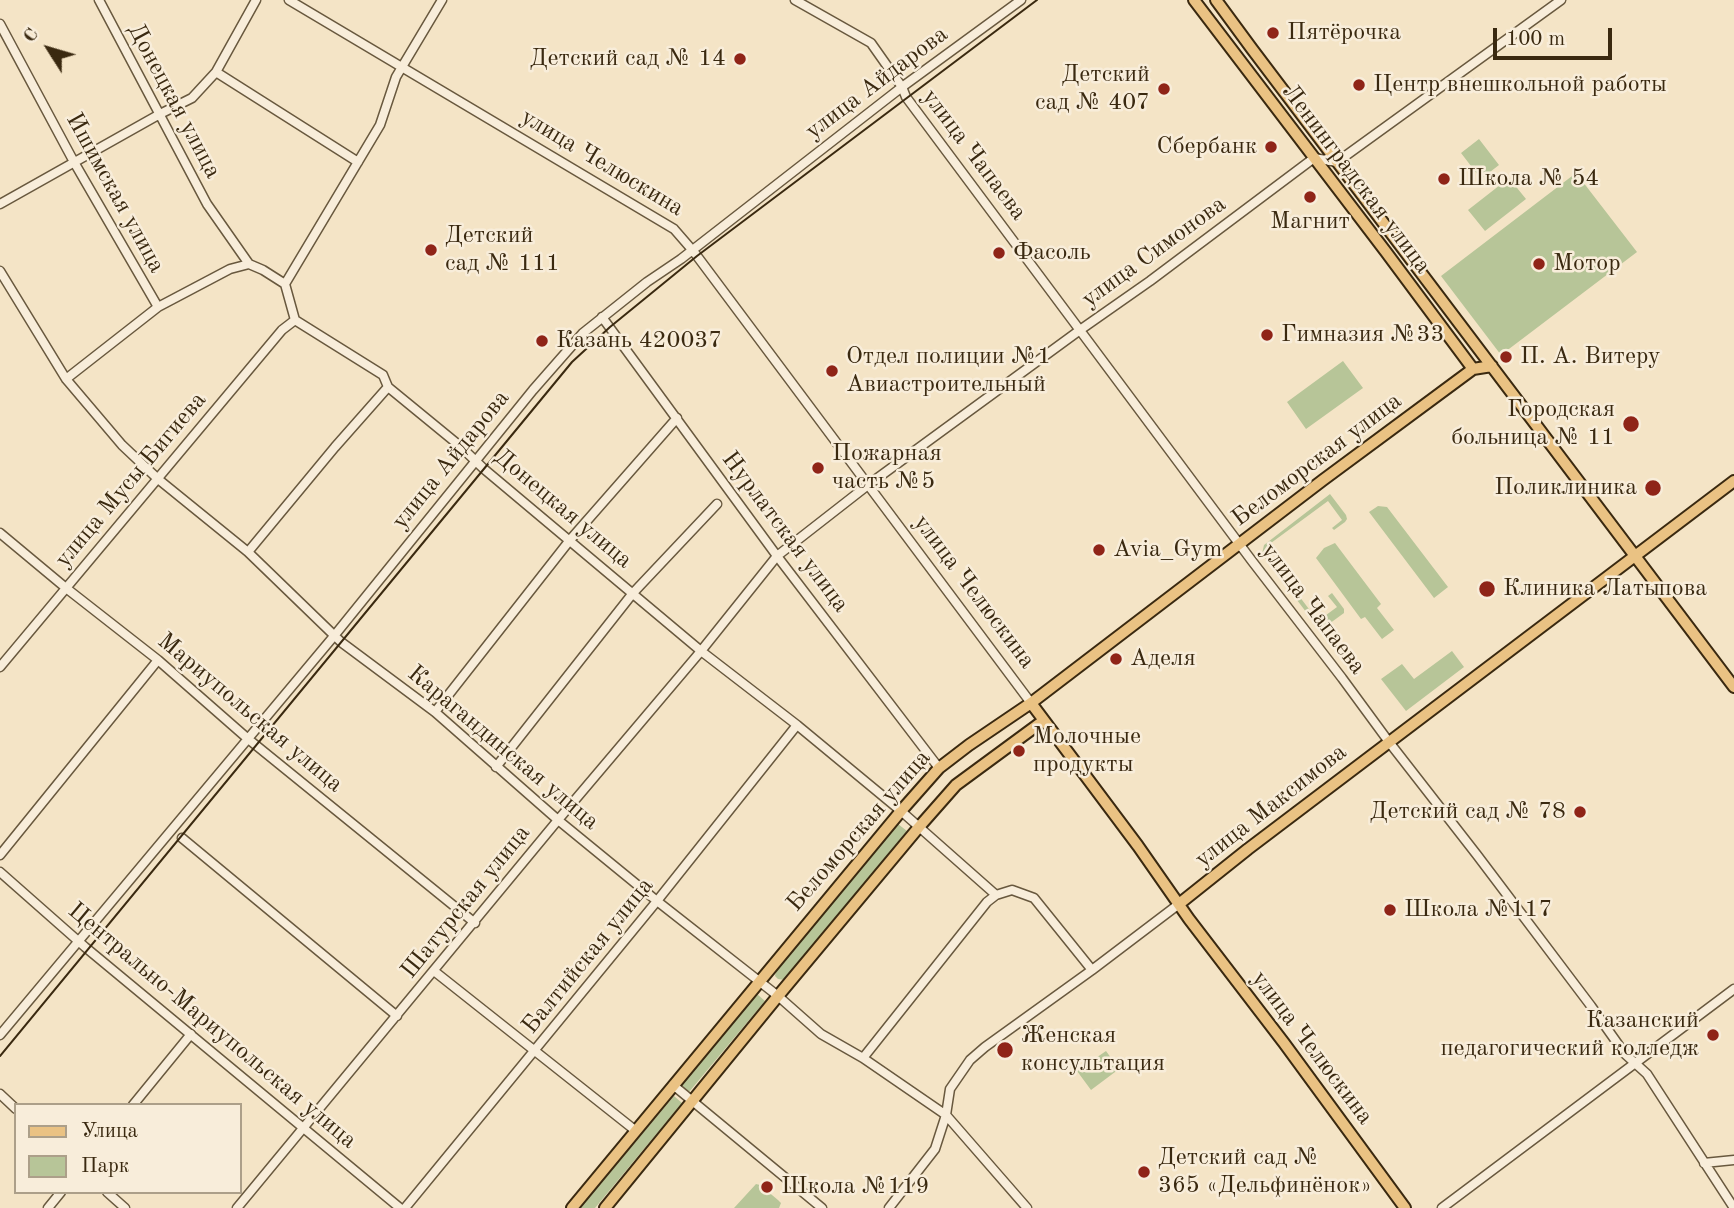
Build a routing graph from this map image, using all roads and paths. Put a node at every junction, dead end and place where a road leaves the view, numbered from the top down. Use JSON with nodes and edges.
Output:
{"nodes":[{"id":1,"x":99,"y":0,"type":"edge"},
{"id":2,"x":256,"y":0,"type":"edge"},
{"id":3,"x":289,"y":0,"type":"edge"},
{"id":4,"x":442,"y":0,"type":"edge"},
{"id":5,"x":795,"y":0,"type":"edge"},
{"id":6,"x":1020,"y":0,"type":"edge"},
{"id":7,"x":1194,"y":0,"type":"edge"},
{"id":8,"x":1216,"y":0,"type":"edge"},
{"id":9,"x":1561,"y":0,"type":"edge"},
{"id":10,"x":0,"y":23,"type":"edge"},
{"id":11,"x":402,"y":68,"type":"junction"},
{"id":12,"x":216,"y":72,"type":"junction"},
{"id":13,"x":902,"y":87,"type":"junction"},
{"id":14,"x":160,"y":114,"type":"junction"},
{"id":15,"x":1314,"y":158,"type":"junction"},
{"id":16,"x":74,"y":162,"type":"junction"},
{"id":17,"x":358,"y":162,"type":"junction"},
{"id":18,"x":1337,"y":162,"type":"junction"},
{"id":19,"x":0,"y":204,"type":"edge"},
{"id":20,"x":692,"y":250,"type":"junction"},
{"id":21,"x":249,"y":264,"type":"junction"},
{"id":22,"x":0,"y":271,"type":"edge"},
{"id":23,"x":285,"y":284,"type":"junction"},
{"id":24,"x":158,"y":307,"type":"junction"},
{"id":25,"x":602,"y":317,"type":"junction"},
{"id":26,"x":295,"y":320,"type":"junction"},
{"id":27,"x":1080,"y":330,"type":"junction"},
{"id":28,"x":1492,"y":366,"type":"junction"},
{"id":29,"x":1473,"y":369,"type":"junction"},
{"id":30,"x":66,"y":379,"type":"junction"},
{"id":31,"x":388,"y":387,"type":"junction"},
{"id":32,"x":677,"y":418,"type":"junction"},
{"id":33,"x":474,"y":461,"type":"junction"},
{"id":34,"x":158,"y":479,"type":"junction"},
{"id":35,"x":1734,"y":481,"type":"edge"},
{"id":36,"x":868,"y":485,"type":"junction"},
{"id":37,"x":717,"y":503,"type":"dead end"},
{"id":38,"x":0,"y":533,"type":"edge"},
{"id":39,"x":570,"y":540,"type":"junction"},
{"id":40,"x":1240,"y":544,"type":"junction"},
{"id":41,"x":248,"y":552,"type":"junction"},
{"id":42,"x":777,"y":556,"type":"junction"},
{"id":43,"x":1636,"y":556,"type":"junction"},
{"id":44,"x":65,"y":588,"type":"junction"},
{"id":45,"x":634,"y":593,"type":"junction"},
{"id":46,"x":334,"y":636,"type":"junction"},
{"id":47,"x":701,"y":651,"type":"junction"},
{"id":48,"x":158,"y":660,"type":"junction"},
{"id":49,"x":0,"y":667,"type":"edge"},
{"id":50,"x":1732,"y":683,"type":"edge"},
{"id":51,"x":1031,"y":703,"type":"junction"},
{"id":52,"x":435,"y":712,"type":"junction"},
{"id":53,"x":1043,"y":721,"type":"junction"},
{"id":54,"x":797,"y":725,"type":"junction"},
{"id":55,"x":247,"y":738,"type":"junction"},
{"id":56,"x":1389,"y":743,"type":"junction"},
{"id":57,"x":496,"y":767,"type":"junction"},
{"id":58,"x":939,"y":768,"type":"junction"},
{"id":59,"x":901,"y":810,"type":"junction"},
{"id":60,"x":558,"y":820,"type":"junction"},
{"id":61,"x":919,"y":827,"type":"junction"},
{"id":62,"x":182,"y":838,"type":"dead end"},
{"id":63,"x":0,"y":855,"type":"edge"},
{"id":64,"x":0,"y":872,"type":"edge"},
{"id":65,"x":996,"y":895,"type":"junction"},
{"id":66,"x":657,"y":901,"type":"junction"},
{"id":67,"x":1178,"y":904,"type":"junction"},
{"id":68,"x":474,"y":923,"type":"junction"},
{"id":69,"x":79,"y":941,"type":"junction"},
{"id":70,"x":1093,"y":970,"type":"junction"},
{"id":71,"x":435,"y":971,"type":"junction"},
{"id":72,"x":759,"y":982,"type":"junction"},
{"id":73,"x":1734,"y":989,"type":"edge"},
{"id":74,"x":778,"y":996,"type":"junction"},
{"id":75,"x":397,"y":1016,"type":"junction"},
{"id":76,"x":191,"y":1034,"type":"junction"},
{"id":77,"x":0,"y":1035,"type":"edge"},
{"id":78,"x":535,"y":1051,"type":"junction"},
{"id":79,"x":863,"y":1058,"type":"junction"},
{"id":80,"x":1634,"y":1063,"type":"junction"},
{"id":81,"x":673,"y":1085,"type":"junction"},
{"id":82,"x":0,"y":1094,"type":"edge"},
{"id":83,"x":692,"y":1101,"type":"junction"},
{"id":84,"x":135,"y":1103,"type":"edge"},
{"id":85,"x":14,"y":1107,"type":"edge"},
{"id":86,"x":946,"y":1115,"type":"junction"},
{"id":87,"x":303,"y":1129,"type":"junction"},
{"id":88,"x":636,"y":1131,"type":"junction"},
{"id":89,"x":1734,"y":1160,"type":"edge"},
{"id":90,"x":1704,"y":1163,"type":"junction"},
{"id":91,"x":59,"y":1194,"type":"edge"},
{"id":92,"x":109,"y":1194,"type":"edge"},
{"id":93,"x":48,"y":1208,"type":"edge"},
{"id":94,"x":125,"y":1208,"type":"edge"},
{"id":95,"x":237,"y":1208,"type":"edge"},
{"id":96,"x":400,"y":1208,"type":"edge"},
{"id":97,"x":405,"y":1208,"type":"edge"},
{"id":98,"x":572,"y":1208,"type":"edge"},
{"id":99,"x":605,"y":1208,"type":"edge"},
{"id":100,"x":822,"y":1208,"type":"edge"},
{"id":101,"x":889,"y":1208,"type":"edge"},
{"id":102,"x":1027,"y":1208,"type":"edge"},
{"id":103,"x":1405,"y":1208,"type":"edge"},
{"id":104,"x":1442,"y":1208,"type":"edge"},
{"id":105,"x":1734,"y":1208,"type":"edge"}],
"edges":[{"from":1,"to":14,"type":"street","name":"Донецкая улица"},
{"from":2,"to":12,"type":"street"},
{"from":3,"to":11,"type":"street","name":"улица Челюскина"},
{"from":4,"to":11,"type":"street"},
{"from":5,"to":13,"type":"street","name":"улица Чапаева"},
{"from":6,"to":13,"type":"street","name":"улица Айдарова"},
{"from":7,"to":15,"type":"main road","name":"Ленинградская улица"},
{"from":8,"to":18,"type":"main road","name":"Ленинградская улица"},
{"from":9,"to":18,"type":"street"},
{"from":10,"to":16,"type":"street","name":"Ишимская улица"},
{"from":11,"to":17,"type":"street"},
{"from":11,"to":20,"type":"street","name":"улица Челюскина"},
{"from":12,"to":14,"type":"street"},
{"from":12,"to":17,"type":"street"},
{"from":13,"to":20,"type":"street","name":"улица Айдарова"},
{"from":13,"to":27,"type":"street","name":"улица Чапаева"},
{"from":14,"to":16,"type":"street"},
{"from":14,"to":21,"type":"street","name":"Донецкая улица"},
{"from":15,"to":18,"type":"street"},
{"from":15,"to":27,"type":"street","name":"улица Симонова"},
{"from":15,"to":29,"type":"main road","name":"Ленинградская улица"},
{"from":16,"to":19,"type":"street"},
{"from":16,"to":24,"type":"street","name":"Ишимская улица"},
{"from":17,"to":23,"type":"street"},
{"from":18,"to":28,"type":"main road","name":"Ленинградская улица"},
{"from":20,"to":25,"type":"street","name":"улица Айдарова"},
{"from":20,"to":36,"type":"street","name":"улица Челюскина"},
{"from":21,"to":23,"type":"street","name":"Донецкая улица"},
{"from":21,"to":24,"type":"street"},
{"from":22,"to":30,"type":"street","name":"Карагандинская улица"},
{"from":23,"to":26,"type":"street"},
{"from":24,"to":30,"type":"street"},
{"from":25,"to":32,"type":"street","name":"Нурлатская улица"},
{"from":25,"to":33,"type":"street","name":"улица Айдарова"},
{"from":26,"to":31,"type":"street","name":"Донецкая улица"},
{"from":26,"to":34,"type":"street","name":"улица Мусы Бигиева"},
{"from":27,"to":36,"type":"street","name":"улица Симонова"},
{"from":27,"to":40,"type":"street","name":"улица Чапаева"},
{"from":28,"to":29,"type":"main road"},
{"from":28,"to":43,"type":"main road","name":"Ленинградская улица"},
{"from":29,"to":40,"type":"main road","name":"Беломорская улица"},
{"from":30,"to":34,"type":"street","name":"Карагандинская улица"},
{"from":31,"to":33,"type":"street","name":"Донецкая улица"},
{"from":31,"to":41,"type":"street"},
{"from":32,"to":39,"type":"street"},
{"from":32,"to":42,"type":"street","name":"Нурлатская улица"},
{"from":33,"to":39,"type":"street","name":"Донецкая улица"},
{"from":33,"to":46,"type":"street","name":"улица Айдарова"},
{"from":34,"to":41,"type":"street","name":"Карагандинская улица"},
{"from":34,"to":44,"type":"street","name":"улица Мусы Бигиева"},
{"from":35,"to":43,"type":"main road","name":"улица Максимова"},
{"from":36,"to":42,"type":"street","name":"улица Симонова"},
{"from":36,"to":51,"type":"street","name":"улица Челюскина"},
{"from":37,"to":45,"type":"street"},
{"from":38,"to":44,"type":"street","name":"Мариупольская улица"},
{"from":39,"to":45,"type":"street","name":"Донецкая улица"},
{"from":39,"to":52,"type":"street"},
{"from":40,"to":51,"type":"main road","name":"Беломорская улица"},
{"from":40,"to":56,"type":"street","name":"улица Чапаева"},
{"from":41,"to":46,"type":"street","name":"Карагандинская улица"},
{"from":42,"to":47,"type":"street","name":"Шатурская улица"},
{"from":42,"to":58,"type":"street","name":"Нурлатская улица"},
{"from":43,"to":50,"type":"main road","name":"Ленинградская улица"},
{"from":43,"to":56,"type":"main road","name":"улица Максимова"},
{"from":44,"to":48,"type":"street","name":"Мариупольская улица"},
{"from":44,"to":49,"type":"street","name":"улица Мусы Бигиева"},
{"from":45,"to":47,"type":"street","name":"Донецкая улица"},
{"from":45,"to":57,"type":"street"},
{"from":46,"to":52,"type":"street","name":"Карагандинская улица"},
{"from":46,"to":55,"type":"street","name":"улица Айдарова"},
{"from":47,"to":54,"type":"street","name":"Донецкая улица"},
{"from":47,"to":60,"type":"street","name":"Шатурская улица"},
{"from":48,"to":55,"type":"street","name":"Мариупольская улица"},
{"from":48,"to":63,"type":"street"},
{"from":51,"to":53,"type":"main road","name":"улица Челюскина"},
{"from":51,"to":58,"type":"main road","name":"Беломорская улица"},
{"from":52,"to":57,"type":"street","name":"Карагандинская улица"},
{"from":53,"to":61,"type":"main road","name":"Беломорская улица"},
{"from":53,"to":67,"type":"main road","name":"улица Челюскина"},
{"from":54,"to":59,"type":"street","name":"Донецкая улица"},
{"from":54,"to":66,"type":"street","name":"Балтийская улица"},
{"from":55,"to":68,"type":"street","name":"Мариупольская улица"},
{"from":55,"to":69,"type":"street","name":"улица Айдарова"},
{"from":56,"to":67,"type":"main road","name":"улица Максимова"},
{"from":56,"to":80,"type":"street","name":"улица Чапаева"},
{"from":57,"to":60,"type":"street","name":"Карагандинская улица"},
{"from":58,"to":59,"type":"main road","name":"Беломорская улица"},
{"from":59,"to":61,"type":"street","name":"Донецкая улица"},
{"from":59,"to":72,"type":"main road","name":"Беломорская улица"},
{"from":60,"to":66,"type":"street","name":"Карагандинская улица"},
{"from":60,"to":68,"type":"street","name":"Шатурская улица"},
{"from":61,"to":65,"type":"street","name":"Донецкая улица"},
{"from":61,"to":74,"type":"main road","name":"Беломорская улица"},
{"from":62,"to":75,"type":"street"},
{"from":64,"to":69,"type":"street","name":"Центрально-Мариупольская улица"},
{"from":65,"to":70,"type":"street"},
{"from":65,"to":79,"type":"street"},
{"from":66,"to":72,"type":"street","name":"Карагандинская улица"},
{"from":66,"to":78,"type":"street","name":"Балтийская улица"},
{"from":67,"to":70,"type":"street","name":"улица Максимова"},
{"from":67,"to":103,"type":"main road","name":"улица Челюскина"},
{"from":68,"to":71,"type":"street","name":"Шатурская улица"},
{"from":69,"to":76,"type":"street","name":"Центрально-Мариупольская улица"},
{"from":69,"to":77,"type":"street","name":"улица Айдарова"},
{"from":70,"to":86,"type":"street","name":"улица Максимова"},
{"from":71,"to":75,"type":"street","name":"Шатурская улица"},
{"from":71,"to":78,"type":"street"},
{"from":72,"to":74,"type":"street","name":"Карагандинская улица"},
{"from":72,"to":81,"type":"main road","name":"Беломорская улица"},
{"from":73,"to":80,"type":"street"},
{"from":74,"to":79,"type":"street","name":"Карагандинская улица"},
{"from":74,"to":83,"type":"main road","name":"Беломорская улица"},
{"from":75,"to":87,"type":"street","name":"Шатурская улица"},
{"from":76,"to":84,"type":"street"},
{"from":76,"to":87,"type":"street","name":"Центрально-Мариупольская улица"},
{"from":78,"to":88,"type":"street"},
{"from":78,"to":97,"type":"street","name":"Балтийская улица"},
{"from":79,"to":86,"type":"street","name":"Карагандинская улица"},
{"from":80,"to":90,"type":"street","name":"улица Чапаева"},
{"from":80,"to":104,"type":"street"},
{"from":81,"to":83,"type":"street"},
{"from":81,"to":88,"type":"main road","name":"Беломорская улица"},
{"from":82,"to":85,"type":"street"},
{"from":83,"to":99,"type":"main road","name":"Беломорская улица"},
{"from":83,"to":100,"type":"street"},
{"from":86,"to":101,"type":"street","name":"улица Максимова"},
{"from":86,"to":102,"type":"street","name":"Карагандинская улица"},
{"from":87,"to":95,"type":"street","name":"Шатурская улица"},
{"from":87,"to":96,"type":"street","name":"Центрально-Мариупольская улица"},
{"from":88,"to":98,"type":"main road","name":"Беломорская улица"},
{"from":89,"to":90,"type":"street"},
{"from":90,"to":105,"type":"street","name":"улица Чапаева"},
{"from":91,"to":93,"type":"street"},
{"from":92,"to":94,"type":"street"}]}
